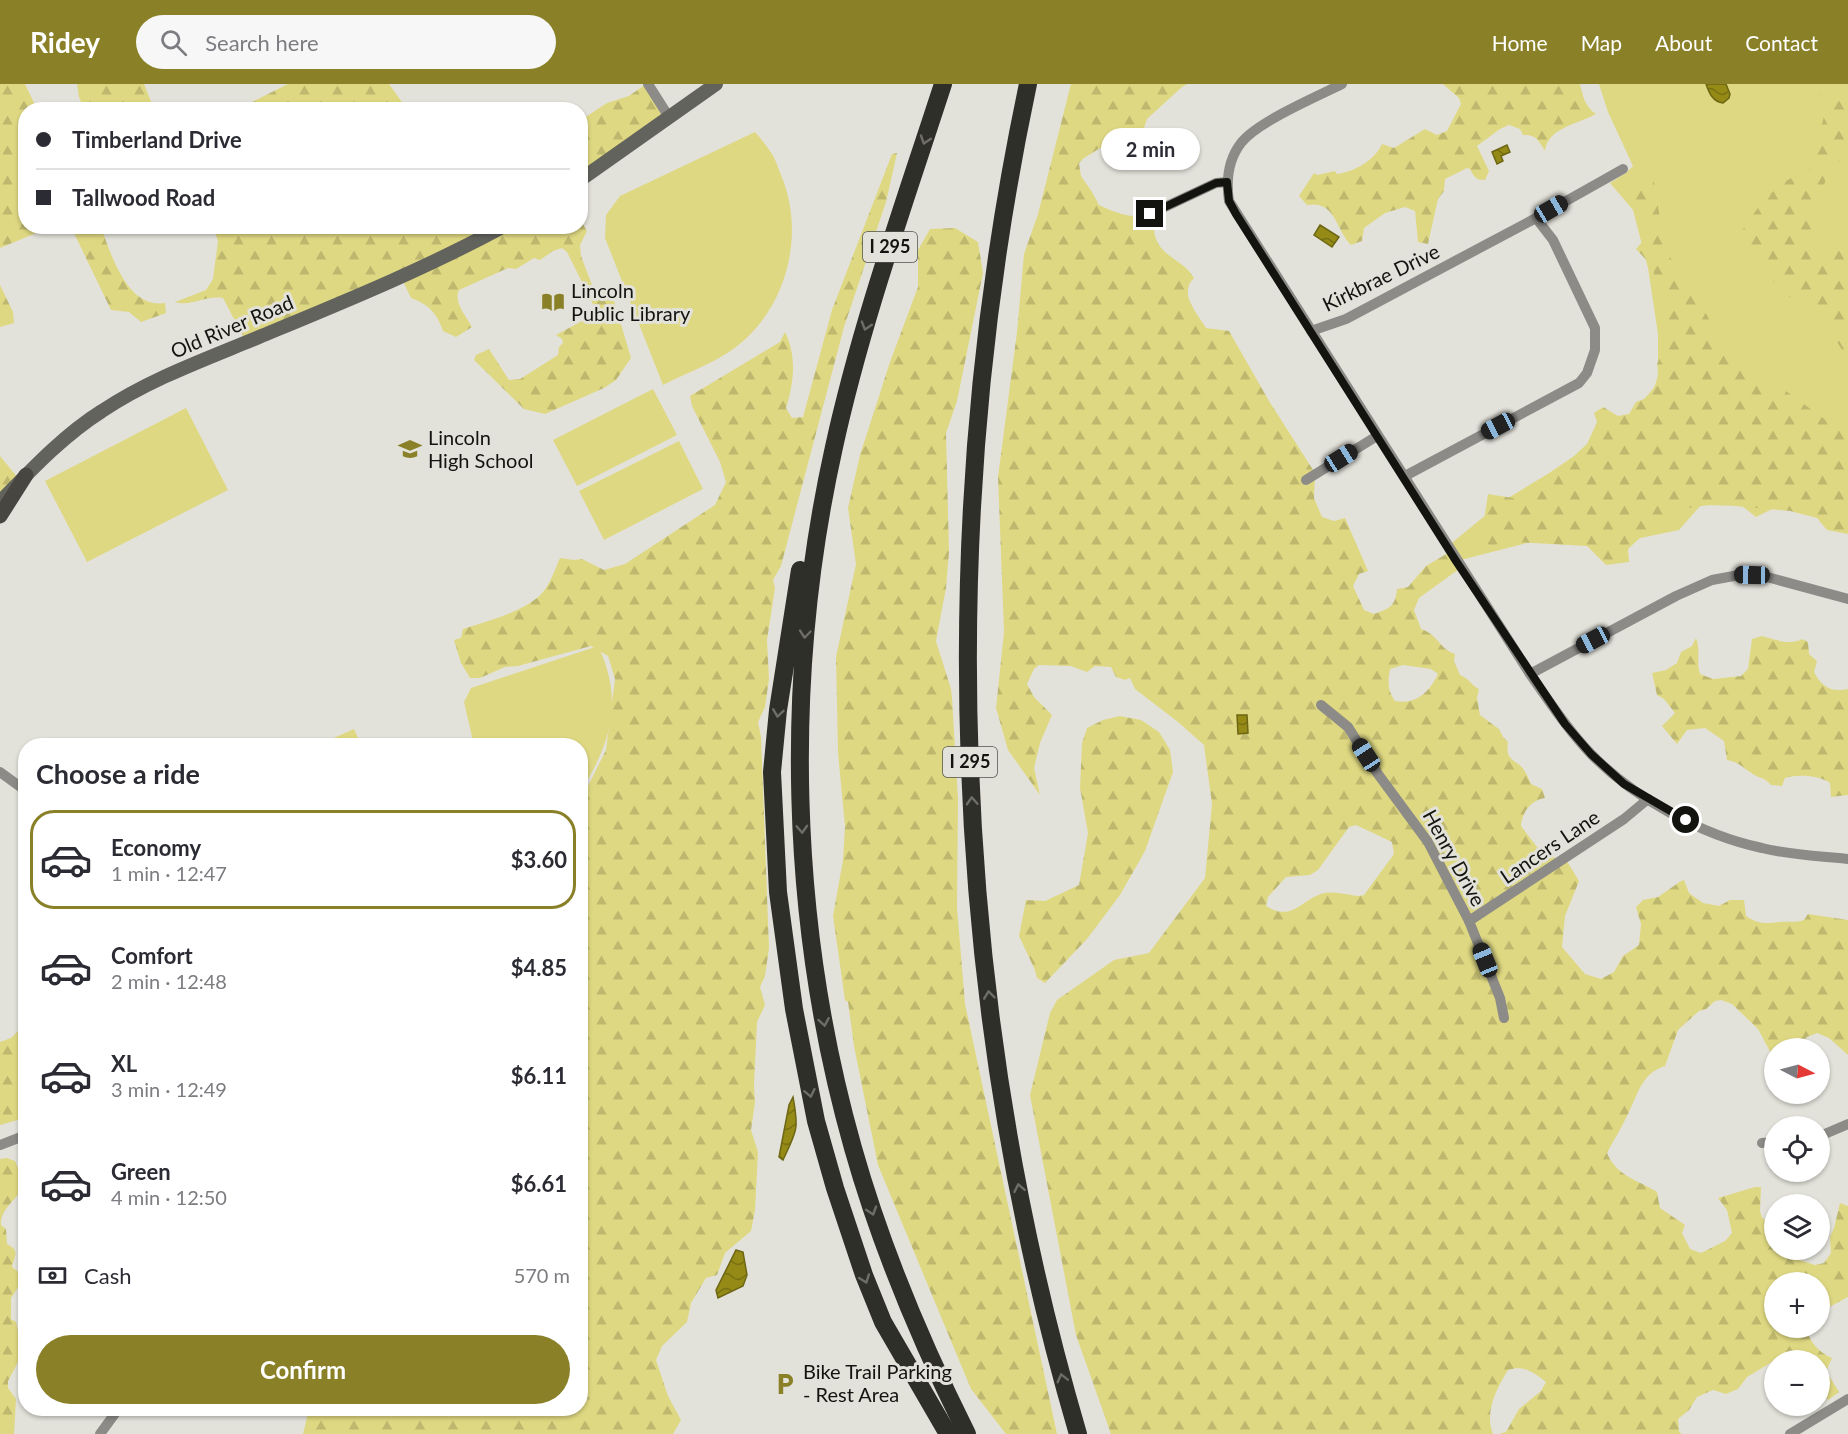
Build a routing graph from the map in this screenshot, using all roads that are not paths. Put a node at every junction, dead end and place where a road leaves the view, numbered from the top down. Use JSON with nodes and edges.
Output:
{"nodes":[{"id":1,"x":648,"y":84,"type":"edge"},
{"id":2,"x":716,"y":84,"type":"edge"},
{"id":3,"x":943,"y":84,"type":"edge"},
{"id":4,"x":1028,"y":84,"type":"edge"},
{"id":5,"x":1342,"y":84,"type":"edge"},
{"id":6,"x":669,"y":117,"type":"junction"},
{"id":7,"x":1623,"y":169,"type":"dead end"},
{"id":8,"x":588,"y":174,"type":"edge"},
{"id":9,"x":1227,"y":182,"type":"junction"},
{"id":10,"x":1150,"y":214,"type":"dead end"},
{"id":11,"x":1536,"y":218,"type":"junction"},
{"id":12,"x":488,"y":234,"type":"edge"},
{"id":13,"x":1311,"y":331,"type":"junction"},
{"id":14,"x":842,"y":411,"type":"junction"},
{"id":15,"x":1377,"y":436,"type":"junction"},
{"id":16,"x":26,"y":475,"type":"junction"},
{"id":17,"x":1404,"y":476,"type":"junction"},
{"id":18,"x":1306,"y":480,"type":"dead end"},
{"id":19,"x":0,"y":501,"type":"edge"},
{"id":20,"x":0,"y":516,"type":"edge"},
{"id":21,"x":1848,"y":599,"type":"edge"},
{"id":22,"x":1530,"y":674,"type":"junction"},
{"id":23,"x":1322,"y":705,"type":"dead end"},
{"id":24,"x":0,"y":772,"type":"edge"},
{"id":25,"x":18,"y":785,"type":"edge"},
{"id":26,"x":1648,"y":799,"type":"junction"},
{"id":27,"x":1848,"y":860,"type":"edge"},
{"id":28,"x":1469,"y":921,"type":"junction"},
{"id":29,"x":1504,"y":1018,"type":"dead end"},
{"id":30,"x":1848,"y":1124,"type":"edge"},
{"id":31,"x":1830,"y":1132,"type":"edge"},
{"id":32,"x":18,"y":1138,"type":"edge"},
{"id":33,"x":0,"y":1144,"type":"edge"},
{"id":34,"x":1848,"y":1399,"type":"edge"},
{"id":35,"x":113,"y":1416,"type":"edge"},
{"id":36,"x":100,"y":1434,"type":"edge"},
{"id":37,"x":948,"y":1434,"type":"edge"},
{"id":38,"x":967,"y":1434,"type":"edge"},
{"id":39,"x":1078,"y":1434,"type":"edge"},
{"id":40,"x":1790,"y":1434,"type":"edge"}],
"edges":[{"from":1,"to":6,"type":"street"},
{"from":2,"to":6,"type":"main road"},
{"from":3,"to":14,"type":"highway","number":"I 295","one_way":true},
{"from":39,"to":4,"type":"highway","number":"I 295","one_way":true},
{"from":5,"to":9,"type":"street","name":"Kirkbrae Drive"},
{"from":6,"to":8,"type":"main road"},
{"from":7,"to":11,"type":"street","name":"Kirkbrae Drive"},
{"from":9,"to":10,"type":"street"},
{"from":9,"to":13,"type":"street","name":"Kirkbrae Drive"},
{"from":11,"to":13,"type":"street","name":"Kirkbrae Drive"},
{"from":11,"to":17,"type":"street"},
{"from":12,"to":16,"type":"main road","name":"Old River Road"},
{"from":13,"to":15,"type":"street"},
{"from":14,"to":37,"type":"highway","one_way":true},
{"from":14,"to":38,"type":"highway","number":"I 295","one_way":true},
{"from":15,"to":17,"type":"street"},
{"from":15,"to":18,"type":"street"},
{"from":16,"to":19,"type":"main road","name":"Old River Road"},
{"from":16,"to":20,"type":"main road"},
{"from":17,"to":22,"type":"street"},
{"from":21,"to":22,"type":"street"},
{"from":22,"to":26,"type":"street"},
{"from":23,"to":28,"type":"street","name":"Henry Drive"},
{"from":24,"to":25,"type":"street"},
{"from":26,"to":27,"type":"street"},
{"from":26,"to":28,"type":"street","name":"Lancers Lane"},
{"from":28,"to":29,"type":"street","name":"Henry Drive"},
{"from":30,"to":31,"type":"street"},
{"from":32,"to":33,"type":"street"},
{"from":34,"to":40,"type":"street"},
{"from":35,"to":36,"type":"street"}]}
